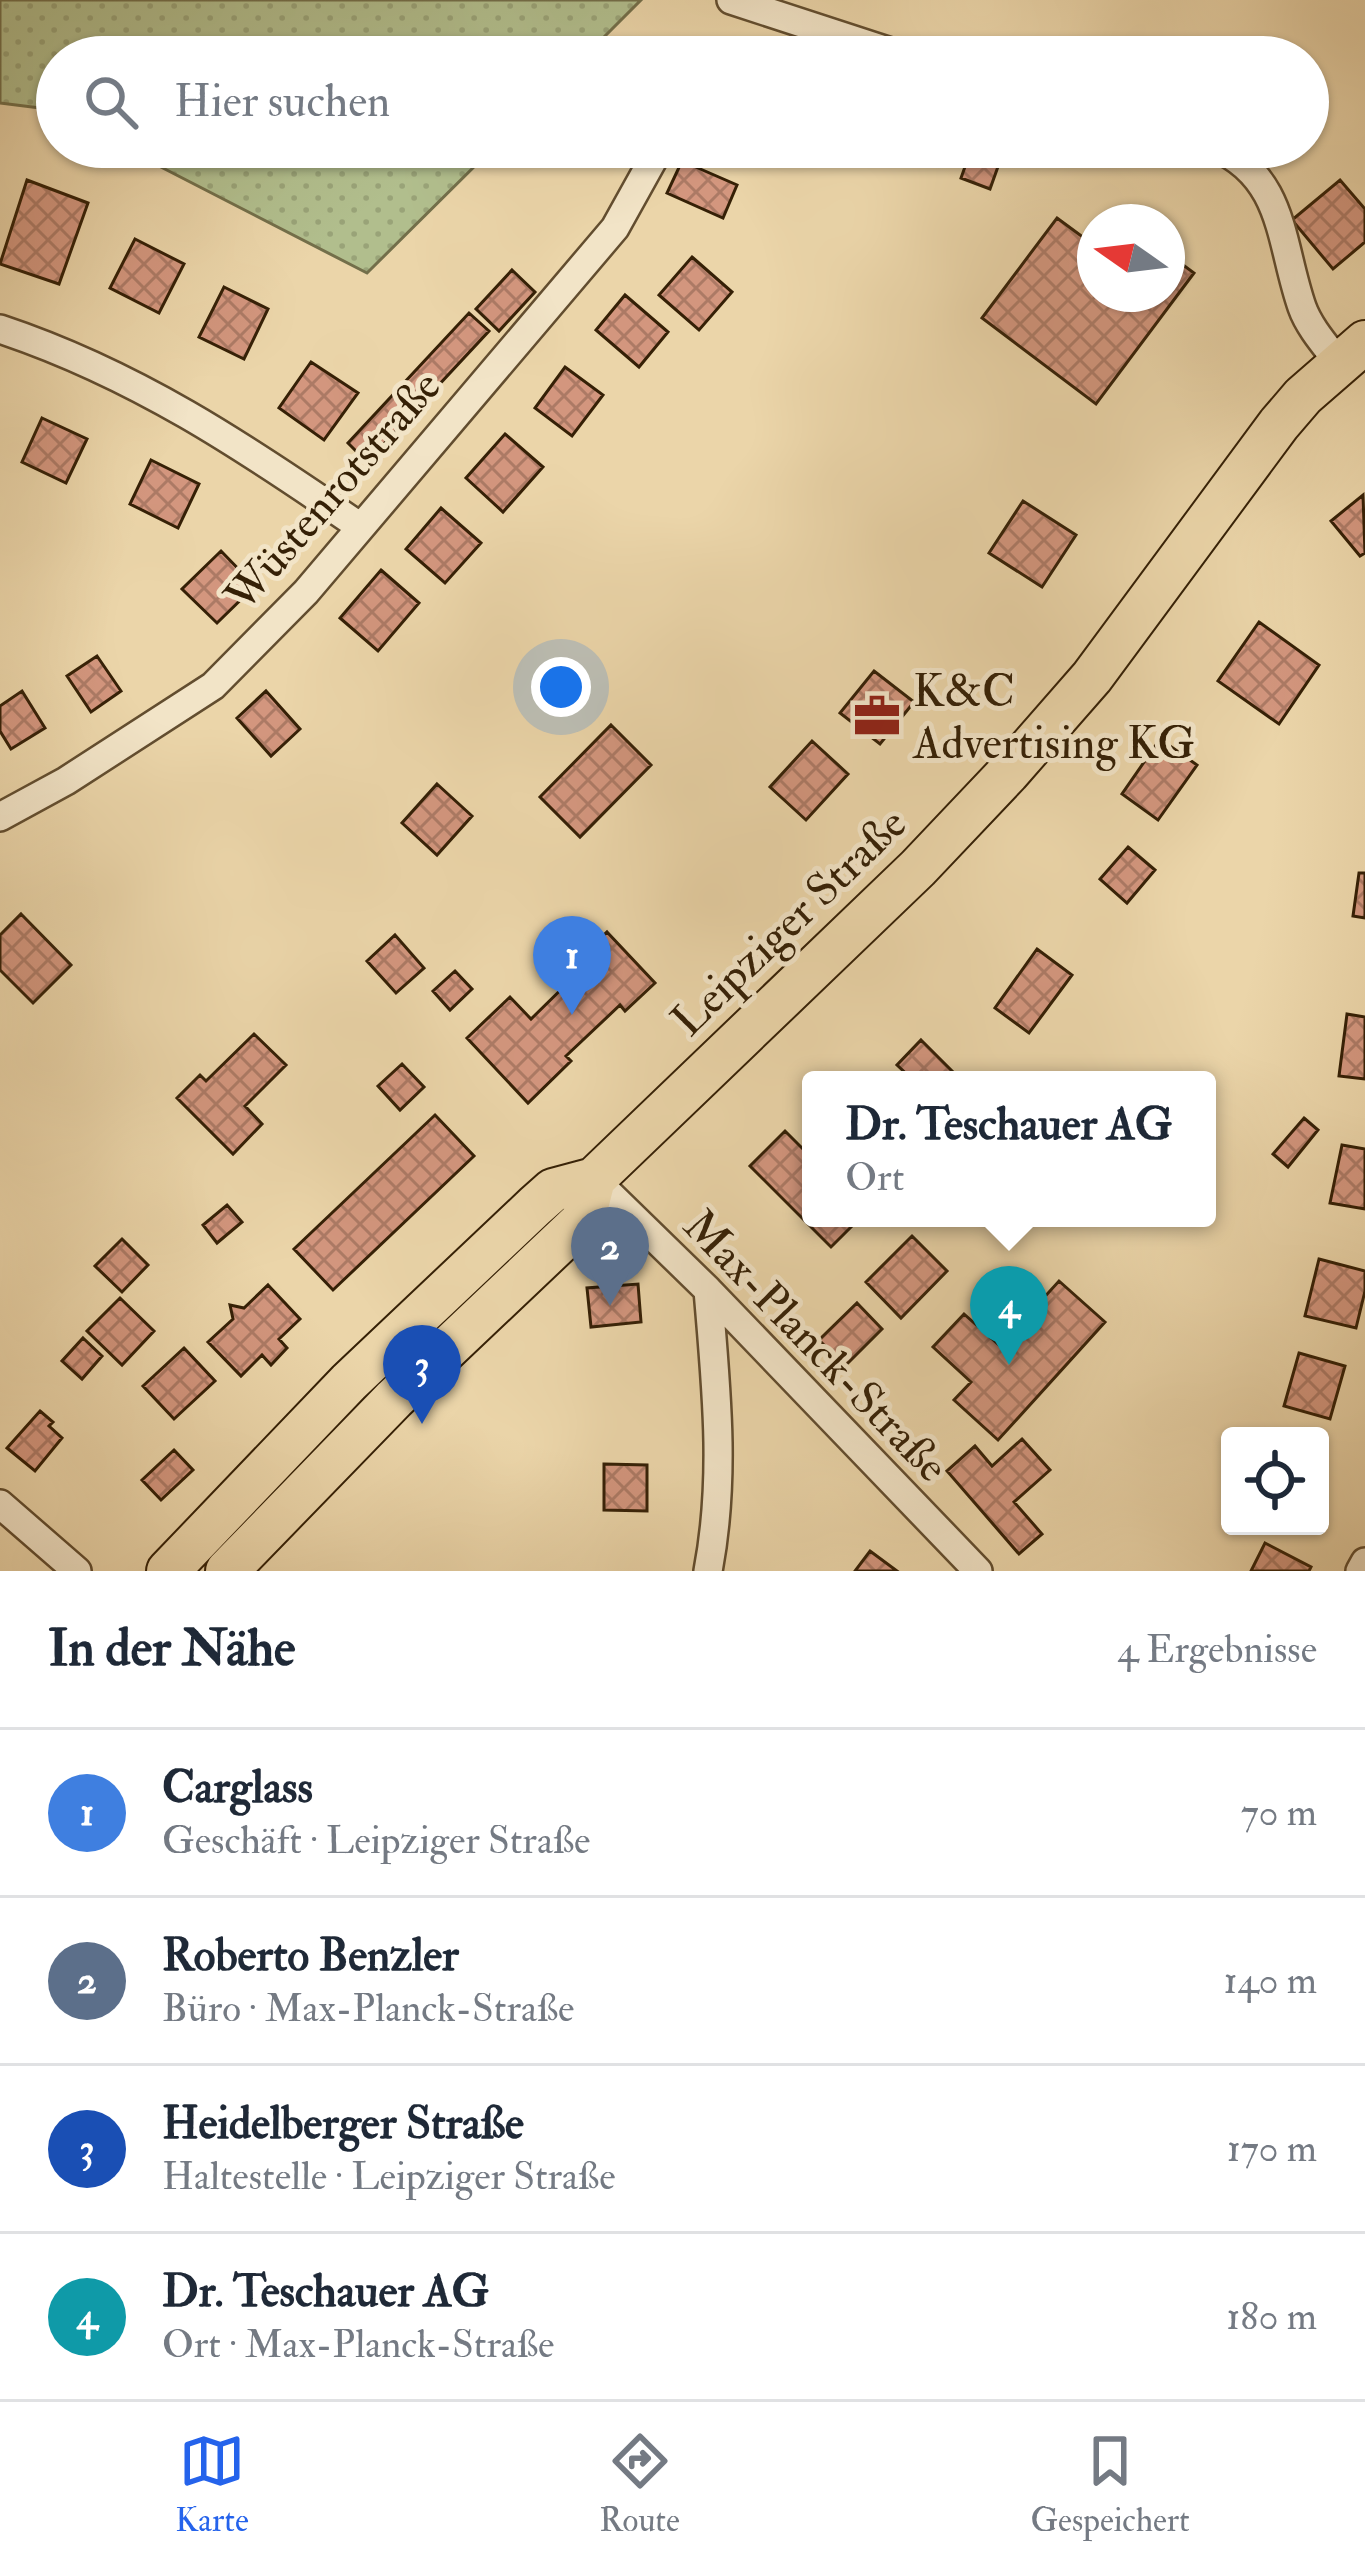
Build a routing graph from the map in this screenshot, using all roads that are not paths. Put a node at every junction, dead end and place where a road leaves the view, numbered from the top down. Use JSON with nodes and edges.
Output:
{"nodes":[{"id":1,"x":731,"y":0,"type":"edge"},
{"id":2,"x":842,"y":36,"type":"edge"},
{"id":3,"x":648,"y":168,"type":"edge"},
{"id":4,"x":1251,"y":168,"type":"edge"},
{"id":5,"x":0,"y":329,"type":"edge"},
{"id":6,"x":1352,"y":352,"type":"edge"},
{"id":7,"x":359,"y":526,"type":"junction"},
{"id":8,"x":0,"y":818,"type":"edge"},
{"id":9,"x":594,"y":1179,"type":"junction"},
{"id":10,"x":708,"y":1290,"type":"junction"},
{"id":11,"x":0,"y":1504,"type":"edge"},
{"id":12,"x":1365,"y":1562,"type":"edge"},
{"id":13,"x":77,"y":1571,"type":"edge"},
{"id":14,"x":168,"y":1571,"type":"edge"},
{"id":15,"x":227,"y":1571,"type":"edge"},
{"id":16,"x":708,"y":1571,"type":"edge"},
{"id":17,"x":978,"y":1571,"type":"edge"},
{"id":18,"x":1360,"y":1571,"type":"edge"}],
"edges":[{"from":1,"to":2,"type":"street"},
{"from":3,"to":7,"type":"street","name":"Wüstenrotstraße"},
{"from":4,"to":6,"type":"street"},
{"from":5,"to":7,"type":"street"},
{"from":6,"to":9,"type":"main road","name":"Leipziger Straße"},
{"from":7,"to":8,"type":"street","name":"Wüstenrotstraße"},
{"from":9,"to":10,"type":"street","name":"Max-Planck-Straße"},
{"from":9,"to":14,"type":"main road","name":"Leipziger Straße"},
{"from":9,"to":15,"type":"main road","name":"Leipziger Straße"},
{"from":10,"to":16,"type":"street"},
{"from":10,"to":17,"type":"street","name":"Max-Planck-Straße"},
{"from":11,"to":13,"type":"street"},
{"from":12,"to":18,"type":"street"}]}
